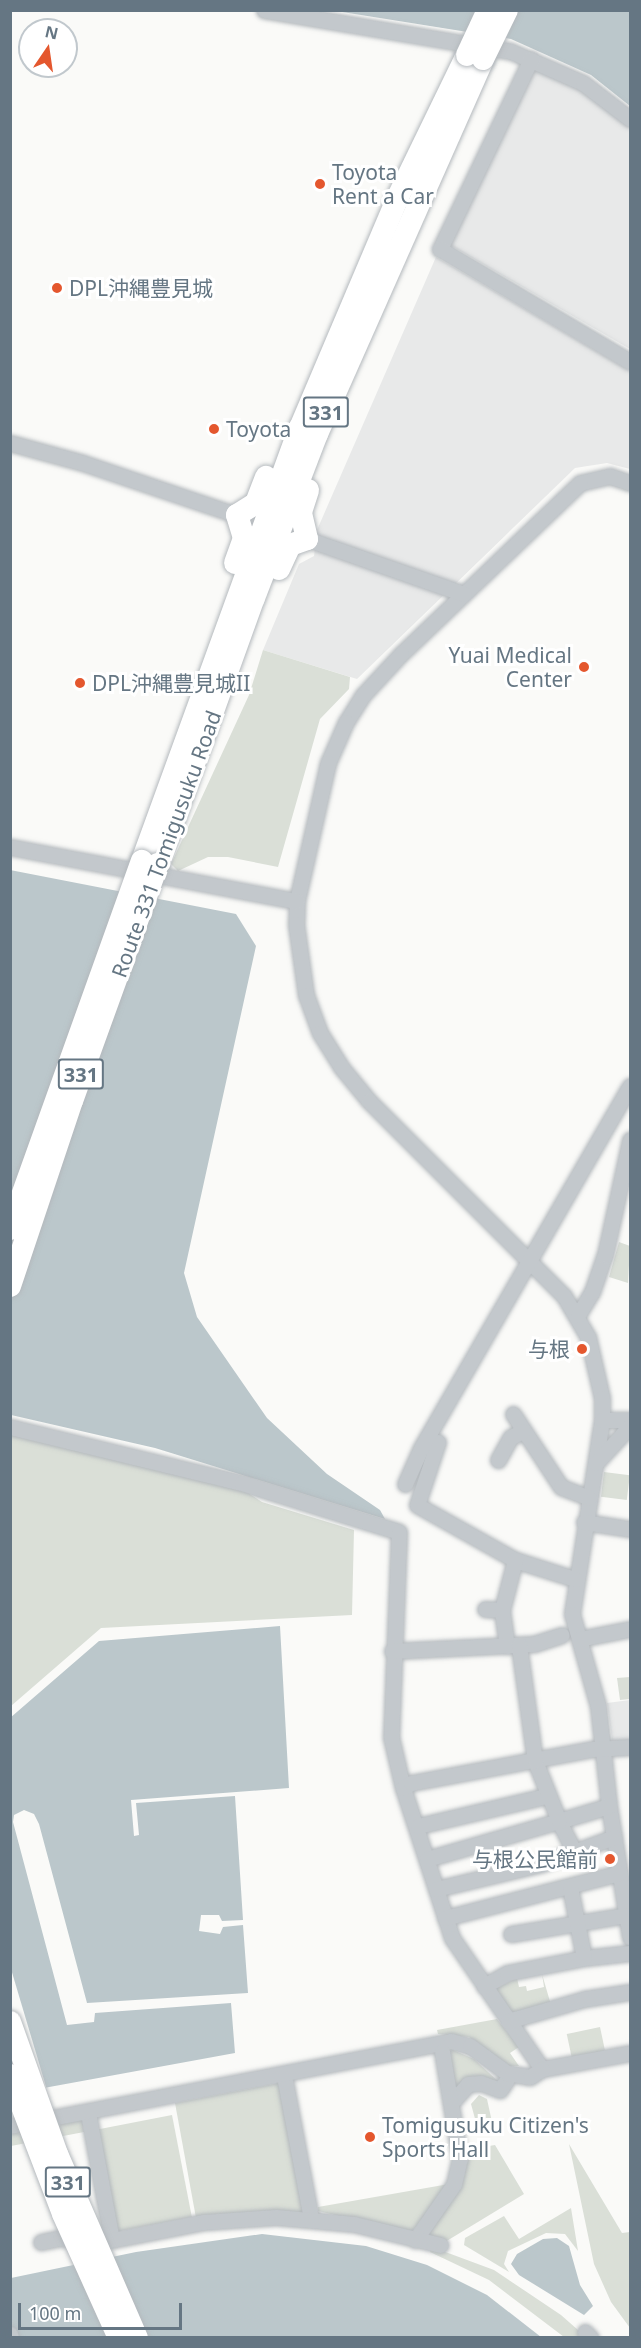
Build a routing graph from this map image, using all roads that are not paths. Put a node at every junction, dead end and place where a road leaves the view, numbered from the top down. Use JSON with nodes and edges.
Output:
{"nodes":[{"id":1,"x":264,"y":10,"type":"edge"},
{"id":2,"x":488,"y":10,"type":"edge"},
{"id":3,"x":507,"y":10,"type":"edge"},
{"id":4,"x":475,"y":57,"type":"junction"},
{"id":5,"x":531,"y":59,"type":"junction"},
{"id":6,"x":458,"y":113,"type":"junction"},
{"id":7,"x":630,"y":119,"type":"edge"},
{"id":8,"x":343,"y":322,"type":"junction"},
{"id":9,"x":630,"y":362,"type":"edge"},
{"id":10,"x":10,"y":443,"type":"edge"},
{"id":11,"x":630,"y":483,"type":"edge"},
{"id":12,"x":237,"y":515,"type":"junction"},
{"id":13,"x":307,"y":539,"type":"junction"},
{"id":14,"x":464,"y":594,"type":"junction"},
{"id":15,"x":204,"y":713,"type":"junction"},
{"id":16,"x":10,"y":847,"type":"edge"},
{"id":17,"x":150,"y":863,"type":"junction"},
{"id":18,"x":297,"y":901,"type":"junction"},
{"id":19,"x":630,"y":1086,"type":"edge"},
{"id":20,"x":625,"y":1106,"type":"edge"},
{"id":21,"x":630,"y":1140,"type":"edge"},
{"id":22,"x":10,"y":1229,"type":"edge"},
{"id":23,"x":530,"y":1261,"type":"junction"},
{"id":24,"x":10,"y":1286,"type":"edge"},
{"id":25,"x":578,"y":1315,"type":"junction"},
{"id":26,"x":513,"y":1414,"type":"dead end"},
{"id":27,"x":602,"y":1420,"type":"junction"},
{"id":28,"x":630,"y":1420,"type":"edge"},
{"id":29,"x":630,"y":1426,"type":"edge"},
{"id":30,"x":10,"y":1427,"type":"edge"},
{"id":31,"x":523,"y":1431,"type":"junction"},
{"id":32,"x":438,"y":1442,"type":"dead end"},
{"id":33,"x":498,"y":1460,"type":"dead end"},
{"id":34,"x":596,"y":1463,"type":"junction"},
{"id":35,"x":405,"y":1484,"type":"dead end"},
{"id":36,"x":589,"y":1498,"type":"junction"},
{"id":37,"x":584,"y":1522,"type":"junction"},
{"id":38,"x":630,"y":1529,"type":"edge"},
{"id":39,"x":515,"y":1560,"type":"junction"},
{"id":40,"x":575,"y":1579,"type":"junction"},
{"id":41,"x":485,"y":1609,"type":"dead end"},
{"id":42,"x":502,"y":1610,"type":"junction"},
{"id":43,"x":630,"y":1629,"type":"edge"},
{"id":44,"x":562,"y":1635,"type":"dead end"},
{"id":45,"x":579,"y":1639,"type":"junction"},
{"id":46,"x":513,"y":1646,"type":"junction"},
{"id":47,"x":392,"y":1651,"type":"junction"},
{"id":48,"x":630,"y":1747,"type":"edge"},
{"id":49,"x":604,"y":1751,"type":"junction"},
{"id":50,"x":535,"y":1761,"type":"junction"},
{"id":51,"x":403,"y":1788,"type":"junction"},
{"id":52,"x":546,"y":1796,"type":"junction"},
{"id":53,"x":609,"y":1806,"type":"junction"},
{"id":54,"x":559,"y":1821,"type":"junction"},
{"id":55,"x":418,"y":1826,"type":"junction"},
{"id":56,"x":614,"y":1837,"type":"junction"},
{"id":57,"x":574,"y":1851,"type":"junction"},
{"id":58,"x":427,"y":1858,"type":"junction"},
{"id":59,"x":619,"y":1873,"type":"junction"},
{"id":60,"x":570,"y":1887,"type":"junction"},
{"id":61,"x":436,"y":1889,"type":"junction"},
{"id":62,"x":627,"y":1915,"type":"junction"},
{"id":63,"x":445,"y":1918,"type":"junction"},
{"id":64,"x":578,"y":1922,"type":"junction"},
{"id":65,"x":511,"y":1934,"type":"dead end"},
{"id":66,"x":630,"y":1937,"type":"edge"},
{"id":67,"x":630,"y":1953,"type":"edge"},
{"id":68,"x":584,"y":1958,"type":"junction"},
{"id":69,"x":484,"y":1986,"type":"junction"},
{"id":70,"x":630,"y":1992,"type":"edge"},
{"id":71,"x":508,"y":2021,"type":"junction"},
{"id":72,"x":10,"y":2022,"type":"edge"},
{"id":73,"x":442,"y":2052,"type":"dead end"},
{"id":74,"x":630,"y":2054,"type":"edge"},
{"id":75,"x":542,"y":2069,"type":"junction"},
{"id":76,"x":10,"y":2075,"type":"edge"},
{"id":77,"x":285,"y":2081,"type":"dead end"},
{"id":78,"x":506,"y":2081,"type":"dead end"},
{"id":79,"x":452,"y":2102,"type":"junction"},
{"id":80,"x":89,"y":2118,"type":"dead end"},
{"id":81,"x":10,"y":2126,"type":"edge"},
{"id":82,"x":311,"y":2218,"type":"junction"},
{"id":83,"x":112,"y":2240,"type":"junction"},
{"id":84,"x":415,"y":2240,"type":"junction"},
{"id":85,"x":41,"y":2242,"type":"dead end"},
{"id":86,"x":441,"y":2245,"type":"dead end"},
{"id":87,"x":119,"y":2337,"type":"edge"},
{"id":88,"x":137,"y":2337,"type":"edge"}],
"edges":[{"from":1,"to":5,"type":"street"},
{"from":2,"to":4,"type":"highway","name":"Route 331 Tomigusuku Road","number":"331","bridge":true},
{"from":3,"to":4,"type":"highway","name":"Route 331 Tomigusuku Road","number":"331","bridge":true},
{"from":4,"to":6,"type":"highway","name":"Route 331 Tomigusuku Road","number":"331"},
{"from":4,"to":8,"type":"highway","name":"Route 331 Tomigusuku Road","number":"331"},
{"from":5,"to":7,"type":"street"},
{"from":5,"to":9,"type":"street"},
{"from":6,"to":13,"type":"highway"},
{"from":6,"to":15,"type":"highway","name":"Route 331 Tomigusuku Road","number":"331"},
{"from":8,"to":12,"type":"highway"},
{"from":8,"to":15,"type":"highway","name":"Route 331 Tomigusuku Road","number":"331"},
{"from":10,"to":12,"type":"street"},
{"from":11,"to":14,"type":"street"},
{"from":12,"to":15,"type":"highway"},
{"from":13,"to":14,"type":"street"},
{"from":13,"to":15,"type":"highway"},
{"from":14,"to":18,"type":"street"},
{"from":15,"to":17,"type":"highway","name":"Route 331 Tomigusuku Road","number":"331"},
{"from":16,"to":18,"type":"street"},
{"from":17,"to":22,"type":"highway","name":"Route 331 Tomigusuku Road","number":"331","bridge":true},
{"from":17,"to":24,"type":"highway","name":"Route 331 Tomigusuku Road","number":"331","bridge":true},
{"from":18,"to":23,"type":"street"},
{"from":19,"to":20,"type":"street"},
{"from":20,"to":23,"type":"street"},
{"from":21,"to":25,"type":"street"},
{"from":23,"to":25,"type":"street"},
{"from":23,"to":35,"type":"street"},
{"from":25,"to":27,"type":"street"},
{"from":26,"to":31,"type":"street"},
{"from":27,"to":28,"type":"street"},
{"from":27,"to":34,"type":"street"},
{"from":29,"to":34,"type":"street"},
{"from":30,"to":47,"type":"street"},
{"from":31,"to":33,"type":"street"},
{"from":31,"to":36,"type":"street"},
{"from":32,"to":39,"type":"street"},
{"from":34,"to":36,"type":"street"},
{"from":36,"to":37,"type":"street"},
{"from":37,"to":38,"type":"street"},
{"from":37,"to":40,"type":"street"},
{"from":39,"to":40,"type":"street"},
{"from":39,"to":42,"type":"street"},
{"from":40,"to":45,"type":"street"},
{"from":41,"to":42,"type":"street"},
{"from":42,"to":46,"type":"street"},
{"from":43,"to":45,"type":"street"},
{"from":44,"to":46,"type":"street"},
{"from":45,"to":49,"type":"street"},
{"from":46,"to":47,"type":"street"},
{"from":46,"to":50,"type":"street"},
{"from":47,"to":51,"type":"street"},
{"from":48,"to":49,"type":"street"},
{"from":49,"to":50,"type":"street"},
{"from":49,"to":53,"type":"street"},
{"from":50,"to":51,"type":"street"},
{"from":50,"to":52,"type":"street"},
{"from":51,"to":55,"type":"street"},
{"from":52,"to":54,"type":"street"},
{"from":52,"to":55,"type":"street"},
{"from":53,"to":54,"type":"street"},
{"from":53,"to":56,"type":"street"},
{"from":54,"to":57,"type":"street"},
{"from":54,"to":58,"type":"street"},
{"from":55,"to":58,"type":"street"},
{"from":56,"to":57,"type":"street"},
{"from":56,"to":59,"type":"street"},
{"from":57,"to":61,"type":"street"},
{"from":58,"to":61,"type":"street"},
{"from":59,"to":60,"type":"street"},
{"from":59,"to":62,"type":"street"},
{"from":60,"to":63,"type":"street"},
{"from":60,"to":64,"type":"street"},
{"from":61,"to":63,"type":"street"},
{"from":62,"to":64,"type":"street"},
{"from":62,"to":66,"type":"street"},
{"from":63,"to":69,"type":"street"},
{"from":64,"to":65,"type":"street"},
{"from":64,"to":68,"type":"street"},
{"from":67,"to":68,"type":"street"},
{"from":68,"to":69,"type":"street"},
{"from":69,"to":71,"type":"street"},
{"from":70,"to":71,"type":"street"},
{"from":71,"to":75,"type":"street"},
{"from":72,"to":88,"type":"highway","number":"331","bridge":true},
{"from":73,"to":79,"type":"street"},
{"from":74,"to":75,"type":"street"},
{"from":75,"to":81,"type":"street"},
{"from":76,"to":87,"type":"highway","number":"331","bridge":true},
{"from":77,"to":82,"type":"street"},
{"from":78,"to":79,"type":"street"},
{"from":79,"to":84,"type":"street"},
{"from":80,"to":83,"type":"street"},
{"from":82,"to":83,"type":"street"},
{"from":82,"to":84,"type":"street"},
{"from":83,"to":85,"type":"street"},
{"from":84,"to":86,"type":"street"}]}
